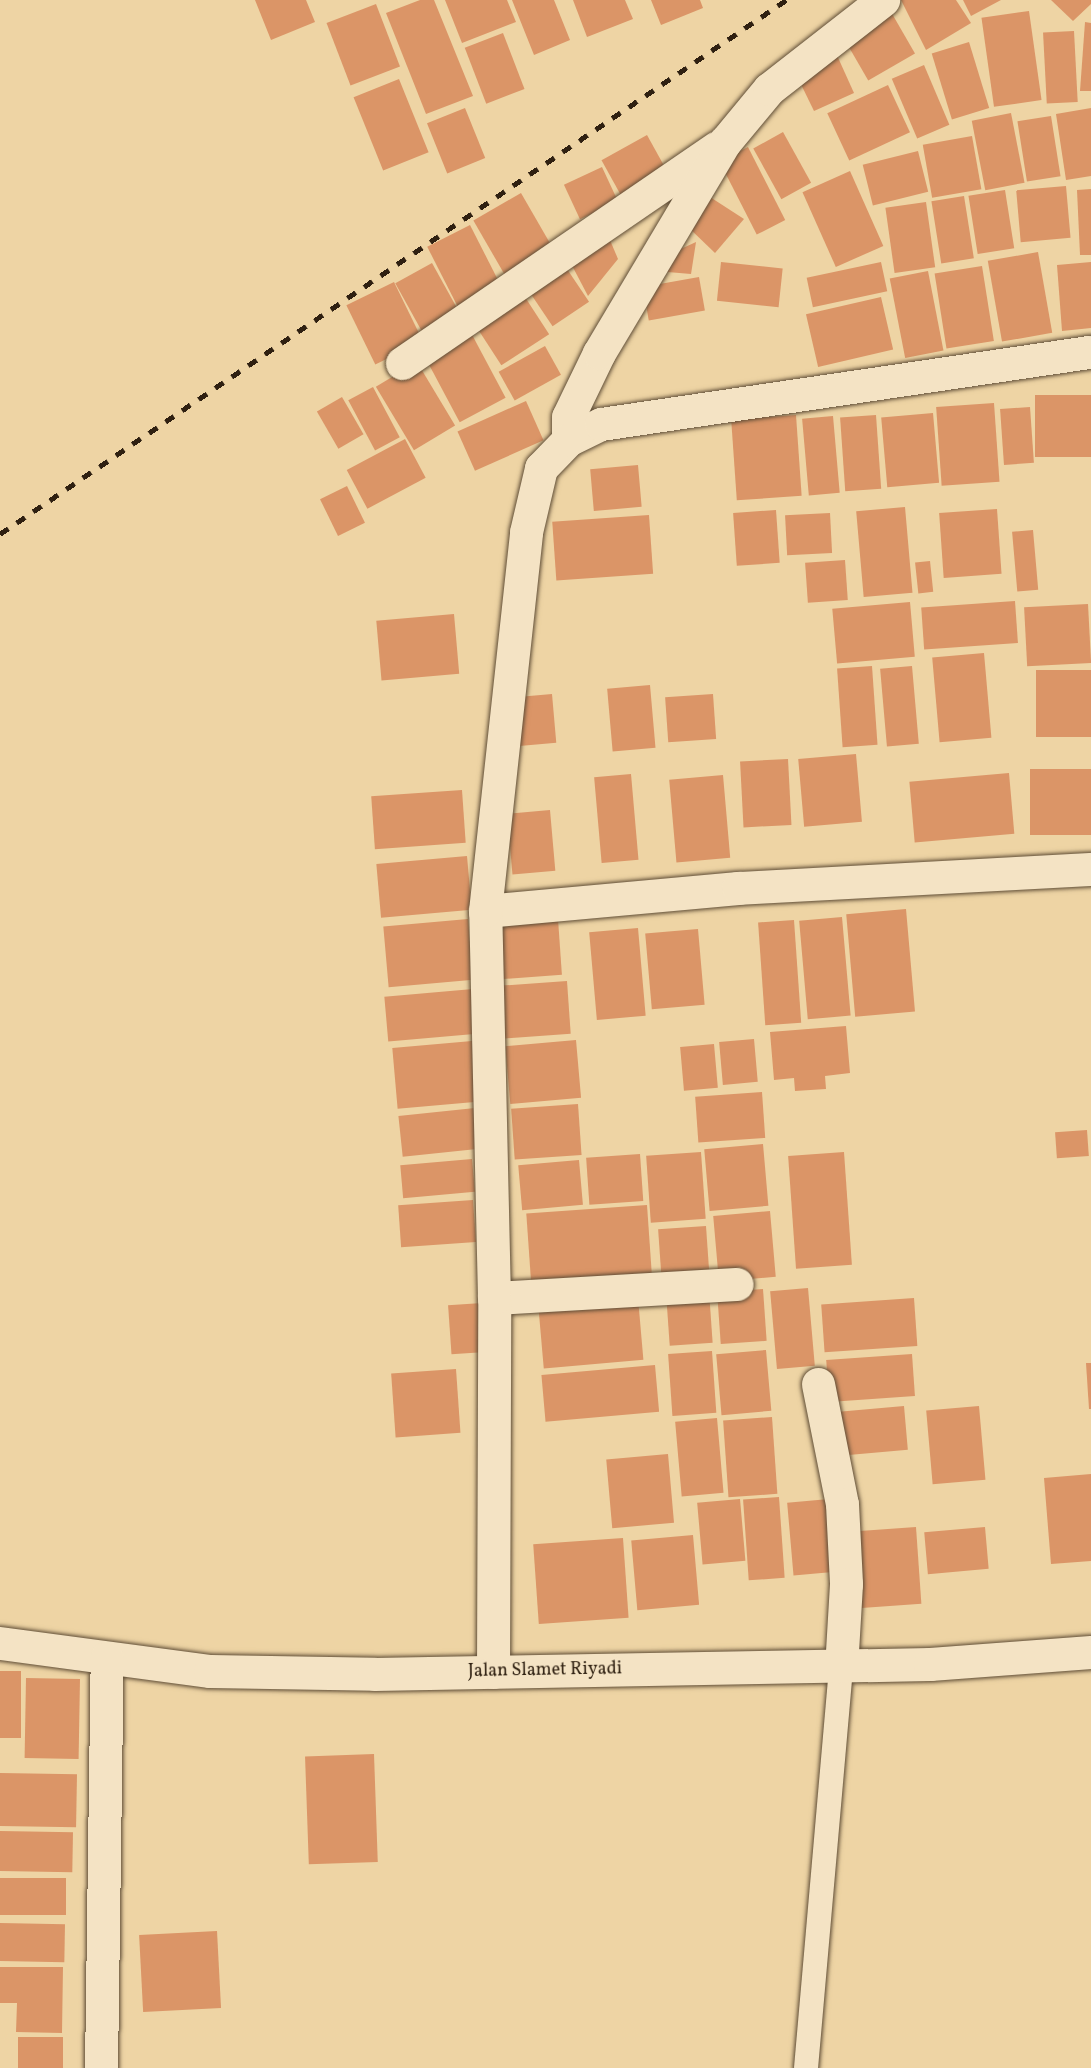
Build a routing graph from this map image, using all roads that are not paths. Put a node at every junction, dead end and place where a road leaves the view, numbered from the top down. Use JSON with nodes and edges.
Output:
{"nodes":[{"id":1,"x":883,"y":0,"type":"edge"},
{"id":2,"x":725,"y":142,"type":"junction"},
{"id":3,"x":1091,"y":352,"type":"edge"},
{"id":4,"x":402,"y":363,"type":"dead end"},
{"id":5,"x":568,"y":440,"type":"junction"},
{"id":6,"x":1091,"y":869,"type":"edge"},
{"id":7,"x":485,"y":910,"type":"junction"},
{"id":8,"x":737,"y":1284,"type":"dead end"},
{"id":9,"x":494,"y":1298,"type":"junction"},
{"id":10,"x":818,"y":1384,"type":"dead end"},
{"id":11,"x":0,"y":1643,"type":"edge"},
{"id":12,"x":1091,"y":1652,"type":"edge"},
{"id":13,"x":107,"y":1658,"type":"junction"},
{"id":14,"x":841,"y":1667,"type":"junction"},
{"id":15,"x":493,"y":1672,"type":"junction"},
{"id":16,"x":101,"y":2068,"type":"edge"},
{"id":17,"x":806,"y":2068,"type":"edge"}],
"edges":[{"from":1,"to":2,"type":"street"},
{"from":2,"to":4,"type":"street"},
{"from":2,"to":5,"type":"street"},
{"from":3,"to":5,"type":"street"},
{"from":5,"to":7,"type":"street"},
{"from":6,"to":7,"type":"street"},
{"from":7,"to":9,"type":"street"},
{"from":8,"to":9,"type":"street"},
{"from":9,"to":15,"type":"street"},
{"from":10,"to":14,"type":"street"},
{"from":11,"to":13,"type":"street","name":"Jalan Slamet Riyadi"},
{"from":12,"to":14,"type":"street","name":"Jalan Slamet Riyadi"},
{"from":13,"to":15,"type":"street","name":"Jalan Slamet Riyadi"},
{"from":13,"to":16,"type":"street"},
{"from":14,"to":15,"type":"street","name":"Jalan Slamet Riyadi"},
{"from":14,"to":17,"type":"lane"}]}
